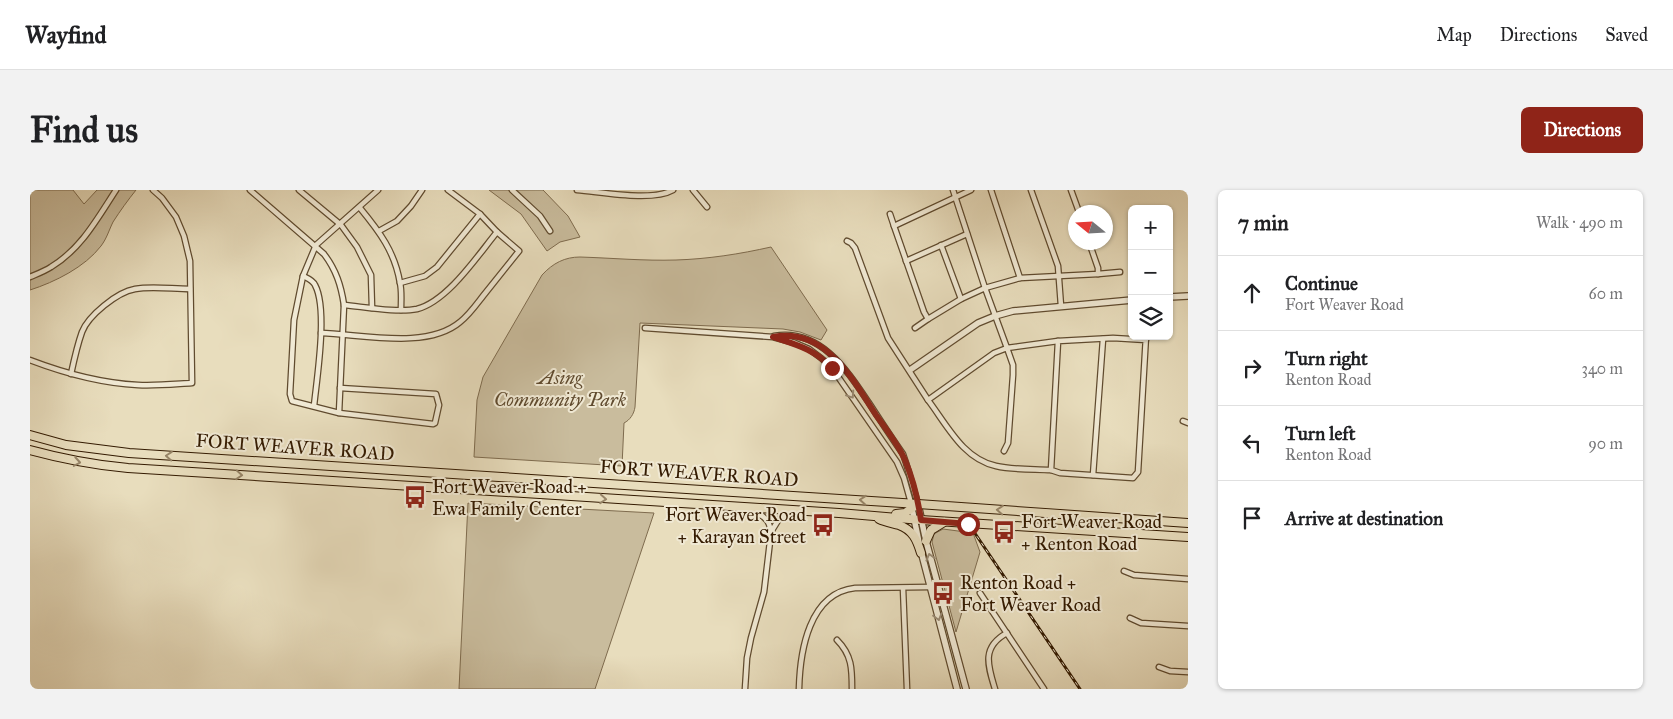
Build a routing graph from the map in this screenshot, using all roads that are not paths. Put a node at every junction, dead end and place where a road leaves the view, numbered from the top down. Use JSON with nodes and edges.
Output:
{"nodes":[{"id":1,"x":116,"y":190,"type":"edge"},
{"id":2,"x":153,"y":190,"type":"edge"},
{"id":3,"x":250,"y":190,"type":"edge"},
{"id":4,"x":299,"y":190,"type":"edge"},
{"id":5,"x":378,"y":190,"type":"edge"},
{"id":6,"x":422,"y":190,"type":"edge"},
{"id":7,"x":448,"y":190,"type":"edge"},
{"id":8,"x":512,"y":190,"type":"edge"},
{"id":9,"x":577,"y":190,"type":"edge"},
{"id":10,"x":673,"y":190,"type":"edge"},
{"id":11,"x":693,"y":190,"type":"edge"},
{"id":12,"x":953,"y":190,"type":"edge"},
{"id":13,"x":971,"y":190,"type":"edge"},
{"id":14,"x":991,"y":190,"type":"edge"},
{"id":15,"x":1031,"y":190,"type":"edge"},
{"id":16,"x":1071,"y":190,"type":"edge"},
{"id":17,"x":955,"y":197,"type":"junction"},
{"id":18,"x":1076,"y":205,"type":"edge"},
{"id":19,"x":707,"y":207,"type":"dead end"},
{"id":20,"x":360,"y":208,"type":"junction"},
{"id":21,"x":480,"y":214,"type":"junction"},
{"id":22,"x":890,"y":214,"type":"dead end"},
{"id":23,"x":340,"y":225,"type":"junction"},
{"id":24,"x":894,"y":226,"type":"junction"},
{"id":25,"x":379,"y":231,"type":"junction"},
{"id":26,"x":550,"y":231,"type":"dead end"},
{"id":27,"x":497,"y":232,"type":"junction"},
{"id":28,"x":967,"y":234,"type":"junction"},
{"id":29,"x":847,"y":241,"type":"dead end"},
{"id":30,"x":941,"y":245,"type":"junction"},
{"id":31,"x":316,"y":246,"type":"junction"},
{"id":32,"x":1092,"y":250,"type":"edge"},
{"id":33,"x":906,"y":261,"type":"junction"},
{"id":34,"x":1120,"y":272,"type":"dead end"},
{"id":35,"x":1098,"y":274,"type":"junction"},
{"id":36,"x":1058,"y":275,"type":"junction"},
{"id":37,"x":303,"y":276,"type":"junction"},
{"id":38,"x":30,"y":277,"type":"edge"},
{"id":39,"x":1020,"y":278,"type":"junction"},
{"id":40,"x":400,"y":283,"type":"junction"},
{"id":41,"x":985,"y":288,"type":"junction"},
{"id":42,"x":190,"y":289,"type":"junction"},
{"id":43,"x":1188,"y":296,"type":"edge"},
{"id":44,"x":1173,"y":297,"type":"edge"},
{"id":45,"x":961,"y":299,"type":"junction"},
{"id":46,"x":1128,"y":300,"type":"edge"},
{"id":47,"x":344,"y":305,"type":"junction"},
{"id":48,"x":1061,"y":306,"type":"junction"},
{"id":49,"x":372,"y":308,"type":"junction"},
{"id":50,"x":401,"y":310,"type":"junction"},
{"id":51,"x":995,"y":316,"type":"junction"},
{"id":52,"x":928,"y":319,"type":"junction"},
{"id":53,"x":645,"y":328,"type":"dead end"},
{"id":54,"x":915,"y":328,"type":"dead end"},
{"id":55,"x":321,"y":333,"type":"junction"},
{"id":56,"x":343,"y":334,"type":"junction"},
{"id":57,"x":773,"y":337,"type":"junction"},
{"id":58,"x":1128,"y":338,"type":"edge"},
{"id":59,"x":1102,"y":339,"type":"junction"},
{"id":60,"x":1146,"y":340,"type":"edge"},
{"id":61,"x":1058,"y":341,"type":"junction"},
{"id":62,"x":1007,"y":348,"type":"junction"},
{"id":63,"x":30,"y":360,"type":"edge"},
{"id":64,"x":910,"y":370,"type":"junction"},
{"id":65,"x":71,"y":374,"type":"junction"},
{"id":66,"x":340,"y":388,"type":"junction"},
{"id":67,"x":928,"y":400,"type":"junction"},
{"id":68,"x":314,"y":406,"type":"junction"},
{"id":69,"x":338,"y":413,"type":"junction"},
{"id":70,"x":30,"y":435,"type":"edge"},
{"id":71,"x":30,"y":450,"type":"edge"},
{"id":72,"x":1004,"y":451,"type":"dead end"},
{"id":73,"x":1051,"y":470,"type":"junction"},
{"id":74,"x":1093,"y":475,"type":"junction"},
{"id":75,"x":914,"y":505,"type":"junction"},
{"id":76,"x":744,"y":508,"type":"junction"},
{"id":77,"x":798,"y":511,"type":"junction"},
{"id":78,"x":875,"y":516,"type":"junction"},
{"id":79,"x":918,"y":520,"type":"junction"},
{"id":80,"x":946,"y":522,"type":"junction"},
{"id":81,"x":1188,"y":522,"type":"edge"},
{"id":82,"x":771,"y":533,"type":"junction"},
{"id":83,"x":1188,"y":537,"type":"edge"},
{"id":84,"x":926,"y":541,"type":"junction"},
{"id":85,"x":921,"y":553,"type":"junction"},
{"id":86,"x":1124,"y":571,"type":"dead end"},
{"id":87,"x":1188,"y":579,"type":"edge"},
{"id":88,"x":930,"y":587,"type":"junction"},
{"id":89,"x":903,"y":588,"type":"junction"},
{"id":90,"x":980,"y":593,"type":"dead end"},
{"id":91,"x":1130,"y":618,"type":"dead end"},
{"id":92,"x":1188,"y":626,"type":"edge"},
{"id":93,"x":950,"y":631,"type":"junction"},
{"id":94,"x":1007,"y":633,"type":"junction"},
{"id":95,"x":943,"y":634,"type":"junction"},
{"id":96,"x":837,"y":640,"type":"dead end"},
{"id":97,"x":1159,"y":667,"type":"dead end"},
{"id":98,"x":1188,"y":672,"type":"edge"},
{"id":99,"x":745,"y":689,"type":"edge"},
{"id":100,"x":799,"y":689,"type":"edge"},
{"id":101,"x":852,"y":689,"type":"edge"},
{"id":102,"x":907,"y":689,"type":"edge"},
{"id":103,"x":957,"y":689,"type":"edge"},
{"id":104,"x":966,"y":689,"type":"edge"},
{"id":105,"x":995,"y":689,"type":"edge"},
{"id":106,"x":1044,"y":689,"type":"edge"}],
"edges":[{"from":1,"to":38,"type":"street"},
{"from":2,"to":42,"type":"street"},
{"from":3,"to":31,"type":"street"},
{"from":4,"to":23,"type":"street"},
{"from":5,"to":20,"type":"street"},
{"from":6,"to":25,"type":"street"},
{"from":7,"to":21,"type":"street"},
{"from":8,"to":26,"type":"street"},
{"from":9,"to":10,"type":"street"},
{"from":11,"to":19,"type":"street"},
{"from":12,"to":17,"type":"street"},
{"from":13,"to":17,"type":"street"},
{"from":14,"to":39,"type":"street"},
{"from":15,"to":36,"type":"street"},
{"from":16,"to":18,"type":"street"},
{"from":17,"to":24,"type":"street"},
{"from":17,"to":28,"type":"street"},
{"from":20,"to":23,"type":"street"},
{"from":20,"to":25,"type":"street"},
{"from":21,"to":27,"type":"street"},
{"from":21,"to":40,"type":"street"},
{"from":22,"to":24,"type":"street"},
{"from":23,"to":31,"type":"street"},
{"from":23,"to":49,"type":"street"},
{"from":24,"to":33,"type":"street"},
{"from":25,"to":40,"type":"street"},
{"from":27,"to":50,"type":"street"},
{"from":27,"to":56,"type":"street"},
{"from":28,"to":30,"type":"street"},
{"from":28,"to":41,"type":"street"},
{"from":29,"to":64,"type":"street"},
{"from":30,"to":33,"type":"street"},
{"from":30,"to":45,"type":"street"},
{"from":31,"to":37,"type":"street"},
{"from":31,"to":47,"type":"street"},
{"from":32,"to":35,"type":"street"},
{"from":33,"to":52,"type":"street"},
{"from":34,"to":35,"type":"street"},
{"from":35,"to":36,"type":"street"},
{"from":36,"to":39,"type":"street"},
{"from":36,"to":48,"type":"street"},
{"from":37,"to":55,"type":"street"},
{"from":37,"to":68,"type":"street"},
{"from":39,"to":41,"type":"street"},
{"from":40,"to":50,"type":"street"},
{"from":41,"to":45,"type":"street"},
{"from":41,"to":51,"type":"street"},
{"from":42,"to":65,"type":"street"},
{"from":42,"to":65,"type":"street"},
{"from":43,"to":44,"type":"street"},
{"from":45,"to":52,"type":"street"},
{"from":46,"to":48,"type":"street"},
{"from":47,"to":49,"type":"street"},
{"from":47,"to":56,"type":"street"},
{"from":48,"to":51,"type":"street"},
{"from":49,"to":50,"type":"street"},
{"from":51,"to":62,"type":"street"},
{"from":51,"to":64,"type":"street"},
{"from":52,"to":54,"type":"street"},
{"from":53,"to":57,"type":"street"},
{"from":55,"to":56,"type":"street"},
{"from":55,"to":68,"type":"street"},
{"from":56,"to":66,"type":"street"},
{"from":57,"to":75,"type":"street","one_way":true},
{"from":57,"to":75,"type":"street"},
{"from":58,"to":59,"type":"street"},
{"from":59,"to":61,"type":"street"},
{"from":59,"to":74,"type":"street"},
{"from":60,"to":74,"type":"street"},
{"from":61,"to":62,"type":"street"},
{"from":61,"to":73,"type":"street"},
{"from":62,"to":67,"type":"street"},
{"from":62,"to":72,"type":"street"},
{"from":63,"to":65,"type":"street"},
{"from":64,"to":67,"type":"street"},
{"from":66,"to":69,"type":"street"},
{"from":66,"to":69,"type":"street"},
{"from":67,"to":73,"type":"street"},
{"from":68,"to":69,"type":"street"},
{"from":75,"to":70,"type":"main road","name":"FORT WEAVER ROAD","one_way":true},
{"from":71,"to":76,"type":"main road","name":"FORT WEAVER ROAD","one_way":true},
{"from":73,"to":74,"type":"street"},
{"from":75,"to":78,"type":"main road"},
{"from":75,"to":79,"type":"street"},
{"from":81,"to":75,"type":"main road","name":"FORT WEAVER ROAD","one_way":true},
{"from":76,"to":77,"type":"main road","name":"FORT WEAVER ROAD"},
{"from":76,"to":82,"type":"street"},
{"from":77,"to":78,"type":"main road","name":"FORT WEAVER ROAD"},
{"from":77,"to":82,"type":"street"},
{"from":78,"to":79,"type":"main road","name":"FORT WEAVER ROAD"},
{"from":78,"to":85,"type":"main road"},
{"from":79,"to":80,"type":"main road","name":"FORT WEAVER ROAD"},
{"from":79,"to":84,"type":"street"},
{"from":79,"to":85,"type":"street"},
{"from":80,"to":83,"type":"main road","name":"FORT WEAVER ROAD"},
{"from":80,"to":84,"type":"main road"},
{"from":82,"to":99,"type":"street"},
{"from":93,"to":84,"type":"street","one_way":true},
{"from":85,"to":88,"type":"street"},
{"from":86,"to":87,"type":"street"},
{"from":88,"to":89,"type":"street"},
{"from":88,"to":95,"type":"street","one_way":true},
{"from":89,"to":100,"type":"street"},
{"from":89,"to":102,"type":"street"},
{"from":90,"to":94,"type":"street"},
{"from":91,"to":92,"type":"street"},
{"from":93,"to":95,"type":"street"},
{"from":93,"to":104,"type":"street"},
{"from":94,"to":105,"type":"street"},
{"from":94,"to":106,"type":"street"},
{"from":95,"to":103,"type":"street"},
{"from":96,"to":101,"type":"street"},
{"from":97,"to":98,"type":"street"}]}
